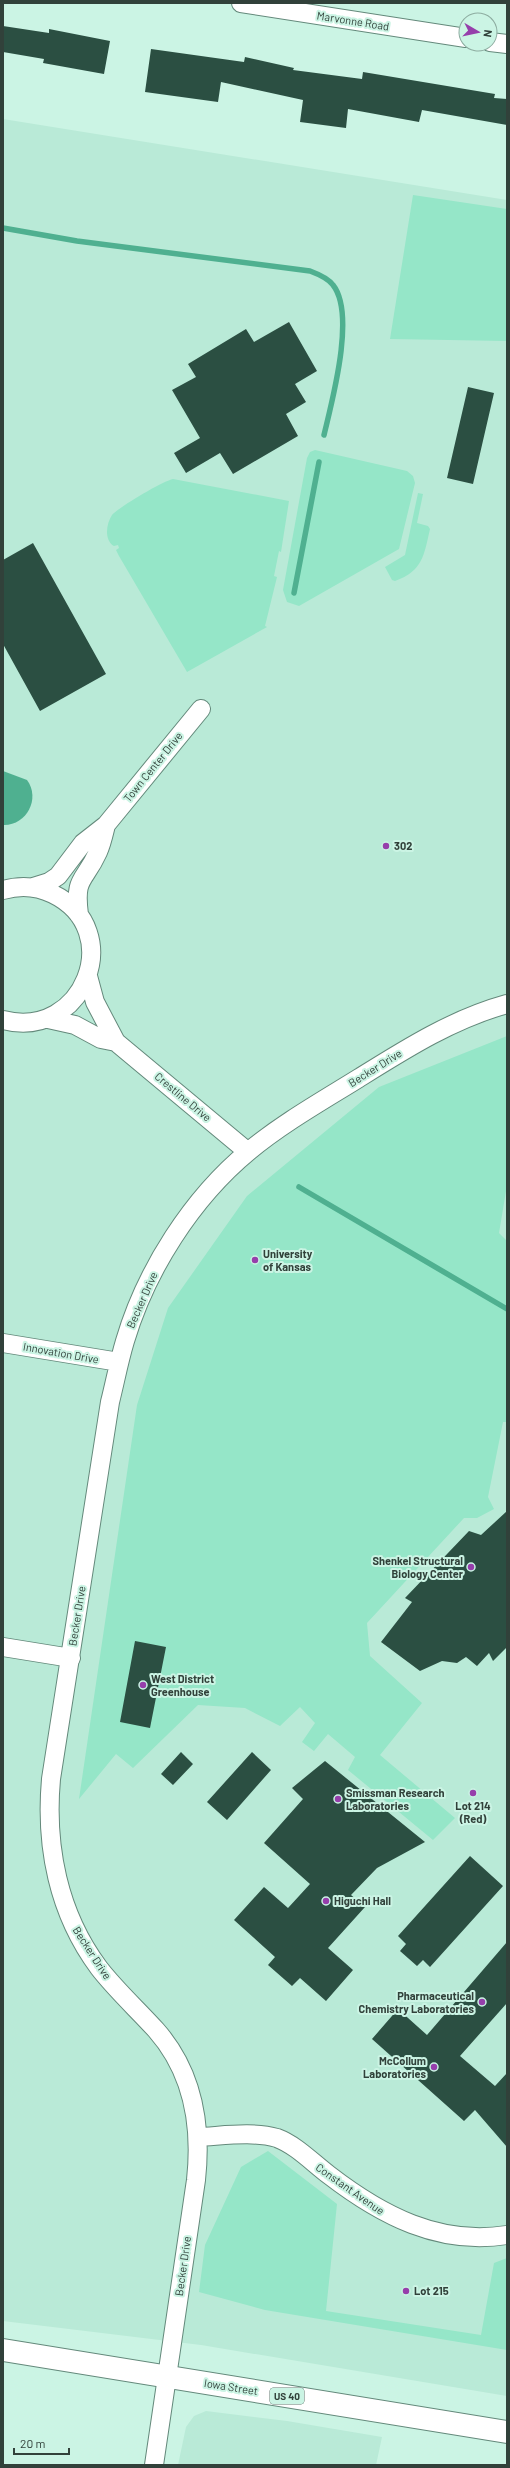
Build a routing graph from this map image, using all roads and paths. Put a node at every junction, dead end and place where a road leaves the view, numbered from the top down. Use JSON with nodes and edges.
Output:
{"nodes":[{"id":1,"x":241,"y":3,"type":"edge"},
{"id":2,"x":458,"y":37,"type":"edge"},
{"id":3,"x":201,"y":709,"type":"dead end"},
{"id":4,"x":106,"y":825,"type":"junction"},
{"id":5,"x":32,"y":887,"type":"junction"},
{"id":6,"x":3,"y":890,"type":"edge"},
{"id":7,"x":79,"y":915,"type":"junction"},
{"id":8,"x":88,"y":976,"type":"junction"},
{"id":9,"x":507,"y":1004,"type":"edge"},
{"id":10,"x":48,"y":1019,"type":"junction"},
{"id":11,"x":7,"y":1024,"type":"edge"},
{"id":12,"x":116,"y":1042,"type":"junction"},
{"id":13,"x":248,"y":1152,"type":"junction"},
{"id":14,"x":3,"y":1343,"type":"edge"},
{"id":15,"x":119,"y":1362,"type":"junction"},
{"id":16,"x":3,"y":1647,"type":"edge"},
{"id":17,"x":71,"y":1658,"type":"junction"},
{"id":18,"x":198,"y":2137,"type":"junction"},
{"id":19,"x":507,"y":2235,"type":"edge"},
{"id":20,"x":3,"y":2350,"type":"edge"},
{"id":21,"x":167,"y":2376,"type":"junction"},
{"id":22,"x":507,"y":2432,"type":"edge"},
{"id":23,"x":154,"y":2465,"type":"edge"}],
"edges":[{"from":1,"to":2,"type":"street","name":"Marvonne Road"},
{"from":3,"to":4,"type":"street","name":"Town Center Drive"},
{"from":4,"to":5,"type":"street","name":"Town Center Drive"},
{"from":4,"to":7,"type":"street","name":"Town Center Drive"},
{"from":5,"to":6,"type":"street"},
{"from":5,"to":7,"type":"street"},
{"from":7,"to":8,"type":"street"},
{"from":8,"to":10,"type":"street"},
{"from":8,"to":12,"type":"street","name":"Crestline Drive"},
{"from":9,"to":13,"type":"street","name":"Becker Drive"},
{"from":10,"to":11,"type":"street"},
{"from":10,"to":12,"type":"street","name":"Crestline Drive"},
{"from":12,"to":13,"type":"street","name":"Crestline Drive"},
{"from":13,"to":15,"type":"street","name":"Becker Drive"},
{"from":14,"to":15,"type":"street","name":"Innovation Drive"},
{"from":15,"to":17,"type":"street","name":"Becker Drive"},
{"from":16,"to":17,"type":"street"},
{"from":17,"to":18,"type":"street","name":"Becker Drive"},
{"from":18,"to":19,"type":"street","name":"Constant Avenue"},
{"from":18,"to":21,"type":"street","name":"Becker Drive"},
{"from":20,"to":21,"type":"highway","name":"Iowa Street","number":"US 40"},
{"from":21,"to":22,"type":"highway","name":"Iowa Street","number":"US 40"},
{"from":21,"to":23,"type":"street","name":"Becker Drive"}]}
